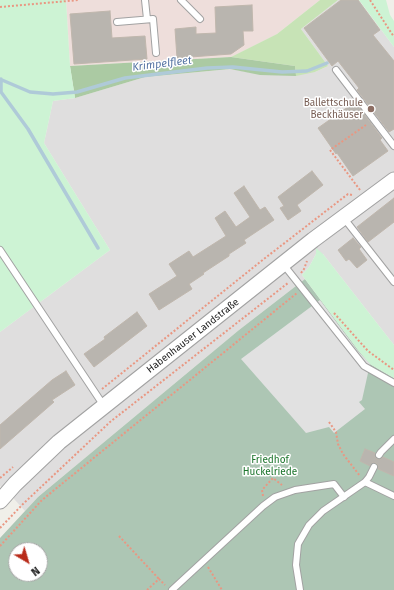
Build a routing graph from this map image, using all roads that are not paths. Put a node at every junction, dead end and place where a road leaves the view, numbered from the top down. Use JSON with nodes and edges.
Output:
{"nodes":[{"id":1,"x":145,"y":0,"type":"edge"},
{"id":2,"x":181,"y":0,"type":"edge"},
{"id":3,"x":146,"y":19,"type":"junction"},
{"id":4,"x":200,"y":19,"type":"dead end"},
{"id":5,"x":117,"y":22,"type":"dead end"},
{"id":6,"x":156,"y":53,"type":"dead end"},
{"id":7,"x":336,"y":70,"type":"dead end"},
{"id":8,"x":394,"y":146,"type":"edge"},
{"id":9,"x":394,"y":180,"type":"edge"},
{"id":10,"x":343,"y":217,"type":"junction"},
{"id":11,"x":0,"y":250,"type":"edge"},
{"id":12,"x":283,"y":264,"type":"junction"},
{"id":13,"x":394,"y":282,"type":"edge"},
{"id":14,"x":394,"y":383,"type":"edge"},
{"id":15,"x":104,"y":406,"type":"junction"},
{"id":16,"x":394,"y":439,"type":"edge"},
{"id":17,"x":379,"y":455,"type":"dead end"},
{"id":18,"x":374,"y":467,"type":"dead end"},
{"id":19,"x":365,"y":482,"type":"junction"},
{"id":20,"x":394,"y":496,"type":"edge"},
{"id":21,"x":344,"y":497,"type":"junction"},
{"id":22,"x":0,"y":501,"type":"edge"},
{"id":23,"x":172,"y":590,"type":"edge"},
{"id":24,"x":300,"y":590,"type":"edge"}],
"edges":[{"from":1,"to":3,"type":"lane"},
{"from":2,"to":4,"type":"lane"},
{"from":3,"to":5,"type":"lane"},
{"from":3,"to":6,"type":"lane"},
{"from":7,"to":8,"type":"lane"},
{"from":9,"to":10,"type":"street","name":"Habenhauser Landstraße"},
{"from":10,"to":12,"type":"street","name":"Habenhauser Landstraße"},
{"from":10,"to":13,"type":"lane"},
{"from":11,"to":15,"type":"lane"},
{"from":12,"to":14,"type":"lane"},
{"from":12,"to":15,"type":"street","name":"Habenhauser Landstraße"},
{"from":15,"to":22,"type":"street","name":"Habenhauser Landstraße"},
{"from":16,"to":17,"type":"lane"},
{"from":18,"to":19,"type":"lane"},
{"from":19,"to":20,"type":"lane"},
{"from":19,"to":21,"type":"lane"},
{"from":21,"to":23,"type":"lane"},
{"from":21,"to":24,"type":"lane"}]}
